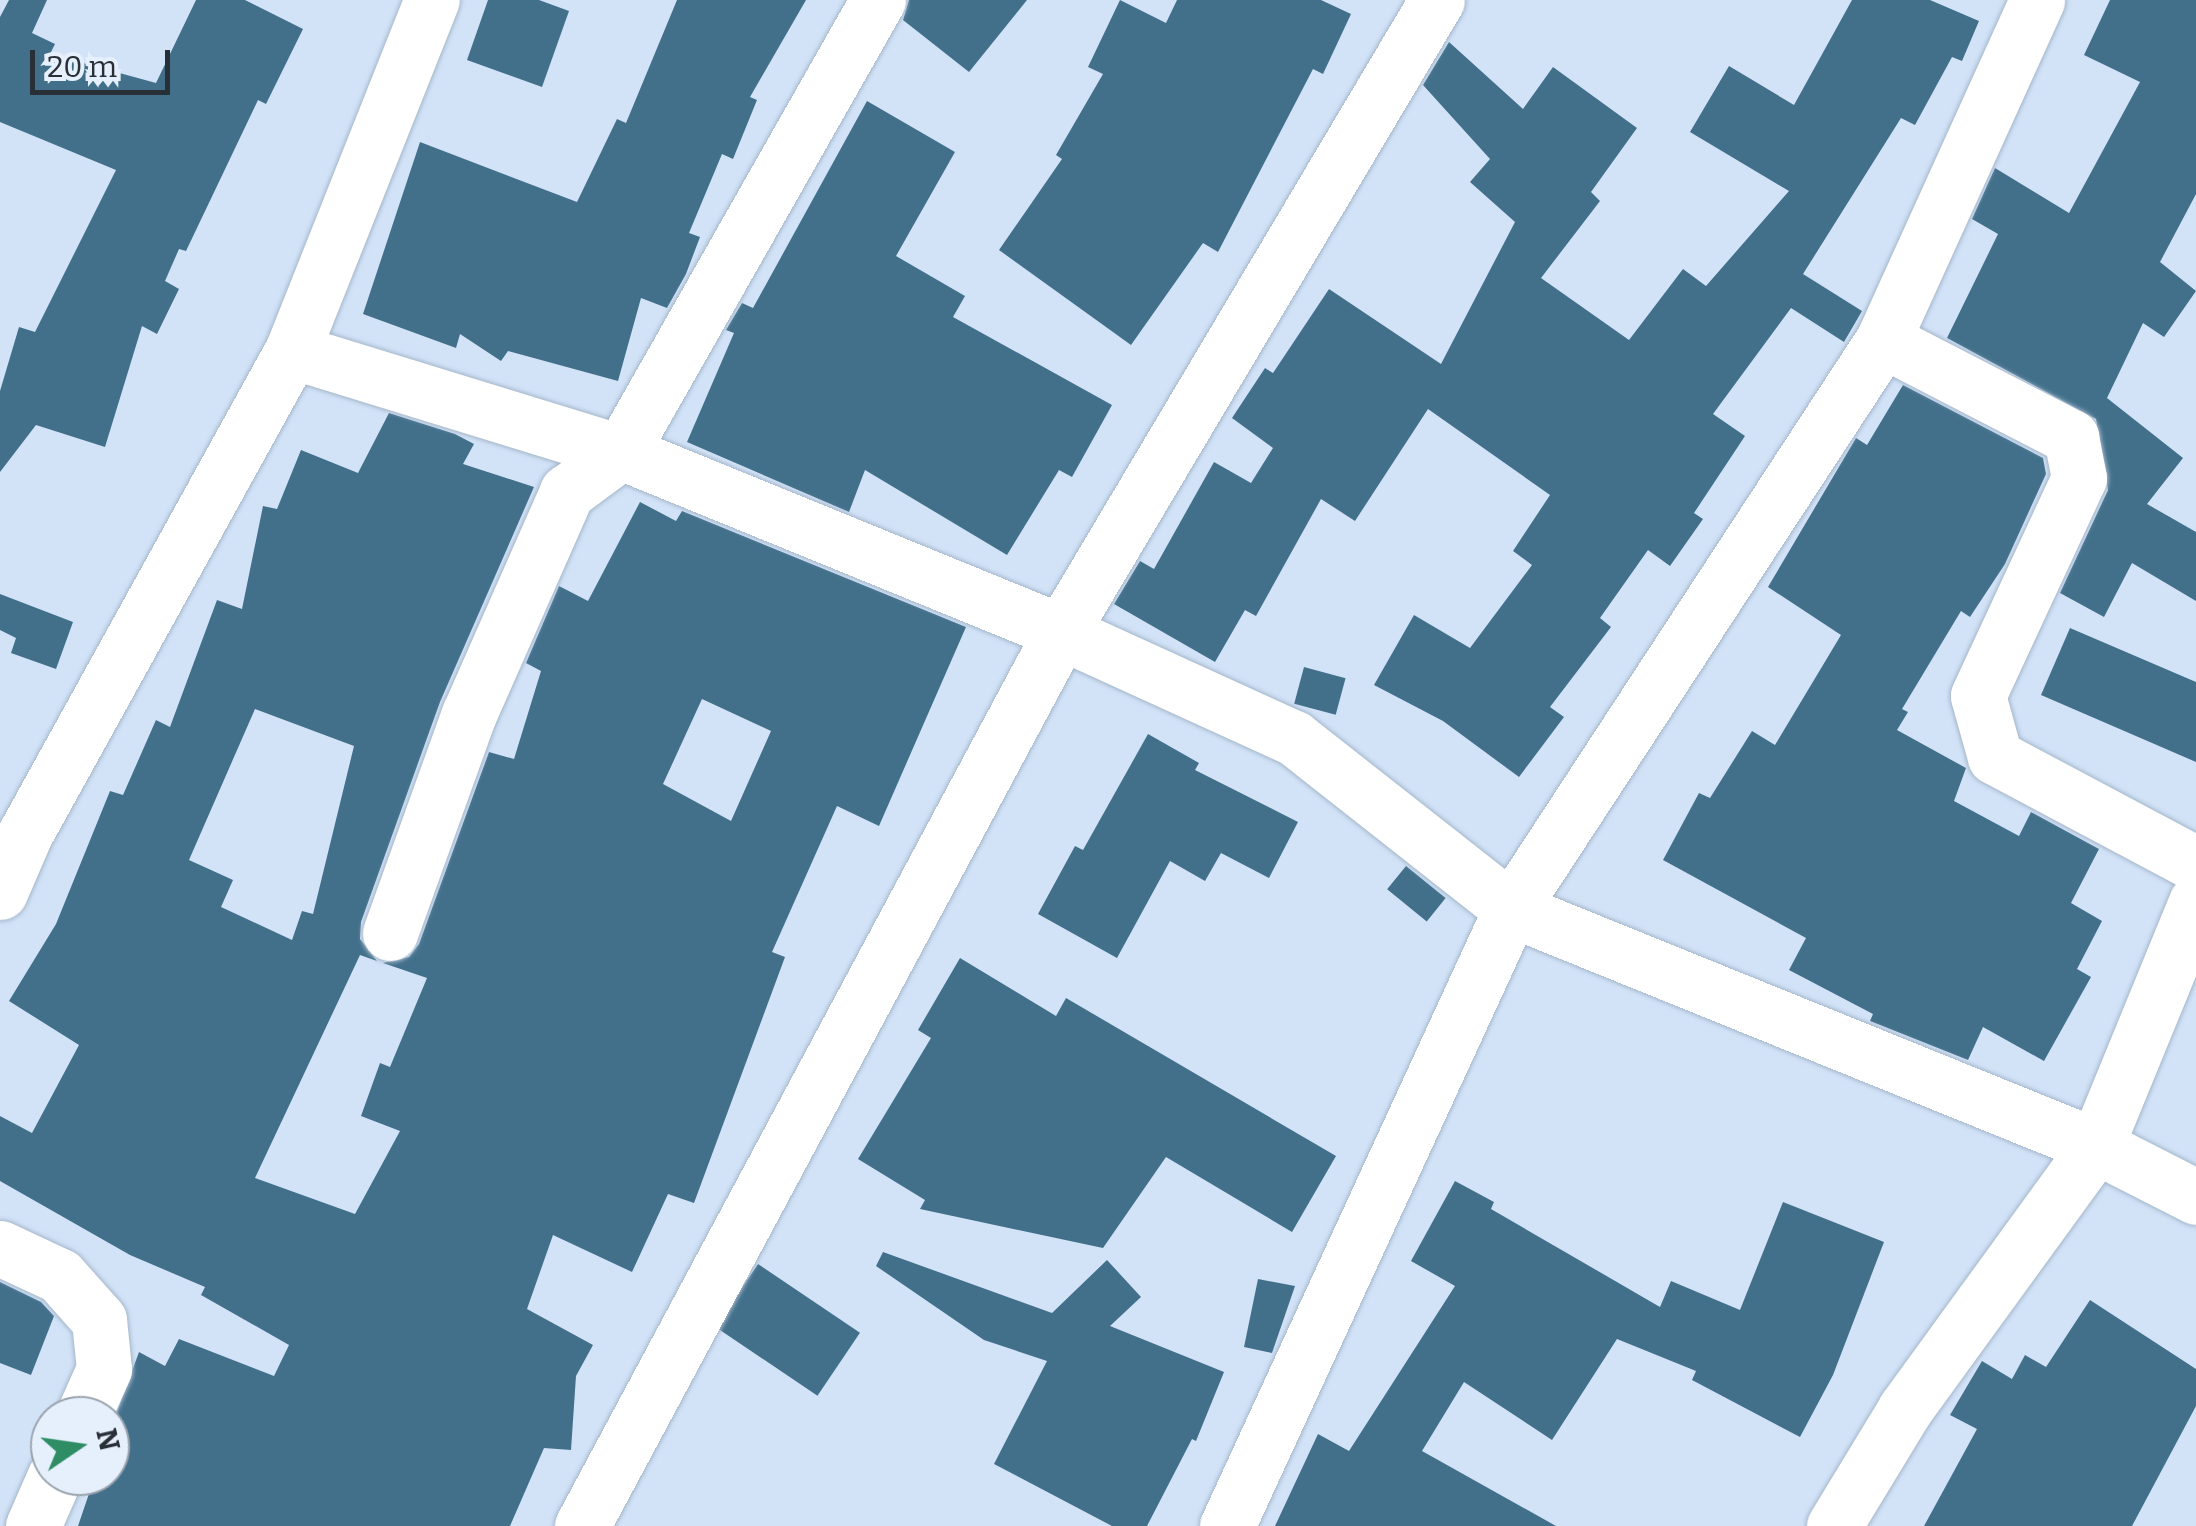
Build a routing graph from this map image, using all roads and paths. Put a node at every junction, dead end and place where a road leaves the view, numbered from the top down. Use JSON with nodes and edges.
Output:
{"nodes":[{"id":1,"x":432,"y":0,"type":"edge"},
{"id":2,"x":878,"y":0,"type":"edge"},
{"id":3,"x":1437,"y":0,"type":"edge"},
{"id":4,"x":2038,"y":0,"type":"edge"},
{"id":5,"x":1883,"y":340,"type":"junction"},
{"id":6,"x":292,"y":351,"type":"junction"},
{"id":7,"x":622,"y":452,"type":"junction"},
{"id":8,"x":1061,"y":632,"type":"junction"},
{"id":9,"x":12,"y":831,"type":"edge"},
{"id":10,"x":2196,"y":864,"type":"edge"},
{"id":11,"x":0,"y":892,"type":"edge"},
{"id":12,"x":2196,"y":902,"type":"edge"},
{"id":13,"x":1512,"y":909,"type":"junction"},
{"id":14,"x":390,"y":933,"type":"dead end"},
{"id":15,"x":2096,"y":1146,"type":"junction"},
{"id":16,"x":2196,"y":1197,"type":"edge"},
{"id":17,"x":0,"y":1248,"type":"edge"},
{"id":18,"x":92,"y":1396,"type":"edge"},
{"id":19,"x":47,"y":1496,"type":"edge"},
{"id":20,"x":33,"y":1526,"type":"edge"},
{"id":21,"x":582,"y":1526,"type":"edge"},
{"id":22,"x":1227,"y":1526,"type":"edge"},
{"id":23,"x":1834,"y":1526,"type":"edge"}],
"edges":[{"from":1,"to":6,"type":"street"},
{"from":2,"to":7,"type":"street"},
{"from":3,"to":8,"type":"street"},
{"from":4,"to":5,"type":"street"},
{"from":5,"to":10,"type":"street"},
{"from":5,"to":13,"type":"street"},
{"from":6,"to":7,"type":"street"},
{"from":6,"to":9,"type":"street"},
{"from":7,"to":8,"type":"street"},
{"from":7,"to":14,"type":"street"},
{"from":8,"to":13,"type":"street"},
{"from":8,"to":21,"type":"street"},
{"from":9,"to":11,"type":"street"},
{"from":12,"to":15,"type":"street"},
{"from":13,"to":15,"type":"street"},
{"from":13,"to":22,"type":"street"},
{"from":15,"to":16,"type":"street"},
{"from":15,"to":23,"type":"street"},
{"from":17,"to":18,"type":"street"},
{"from":19,"to":20,"type":"street"}]}
